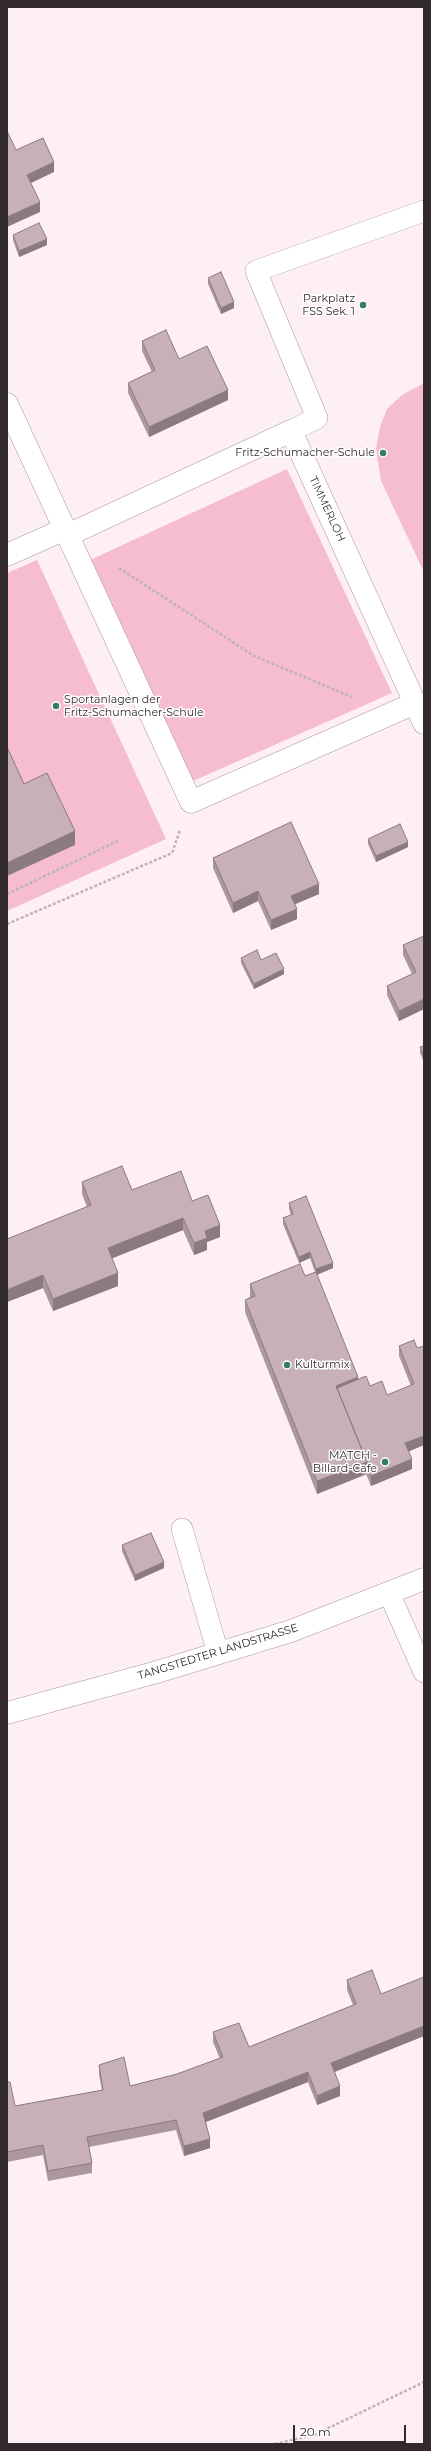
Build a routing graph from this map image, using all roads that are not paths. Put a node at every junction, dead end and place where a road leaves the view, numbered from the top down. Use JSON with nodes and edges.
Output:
{"nodes":[{"id":1,"x":424,"y":211,"type":"edge"},
{"id":2,"x":7,"y":404,"type":"edge"},
{"id":3,"x":291,"y":430,"type":"junction"},
{"id":4,"x":67,"y":532,"type":"junction"},
{"id":5,"x":7,"y":555,"type":"edge"},
{"id":6,"x":415,"y":703,"type":"junction"},
{"id":7,"x":424,"y":723,"type":"edge"},
{"id":8,"x":182,"y":1529,"type":"dead end"},
{"id":9,"x":424,"y":1579,"type":"edge"},
{"id":10,"x":389,"y":1593,"type":"junction"},
{"id":11,"x":218,"y":1653,"type":"junction"},
{"id":12,"x":424,"y":1672,"type":"edge"},
{"id":13,"x":7,"y":1713,"type":"edge"}],
"edges":[{"from":1,"to":3,"type":"lane"},
{"from":2,"to":4,"type":"street"},
{"from":3,"to":4,"type":"street"},
{"from":3,"to":6,"type":"street","name":"TIMMERLOH"},
{"from":4,"to":5,"type":"street"},
{"from":4,"to":6,"type":"street"},
{"from":6,"to":7,"type":"street","name":"TIMMERLOH"},
{"from":8,"to":11,"type":"lane"},
{"from":9,"to":10,"type":"street","name":"TANGSTEDTER LANDSTRASSE"},
{"from":10,"to":11,"type":"street","name":"TANGSTEDTER LANDSTRASSE"},
{"from":10,"to":12,"type":"lane"},
{"from":11,"to":13,"type":"street","name":"TANGSTEDTER LANDSTRASSE"}]}
